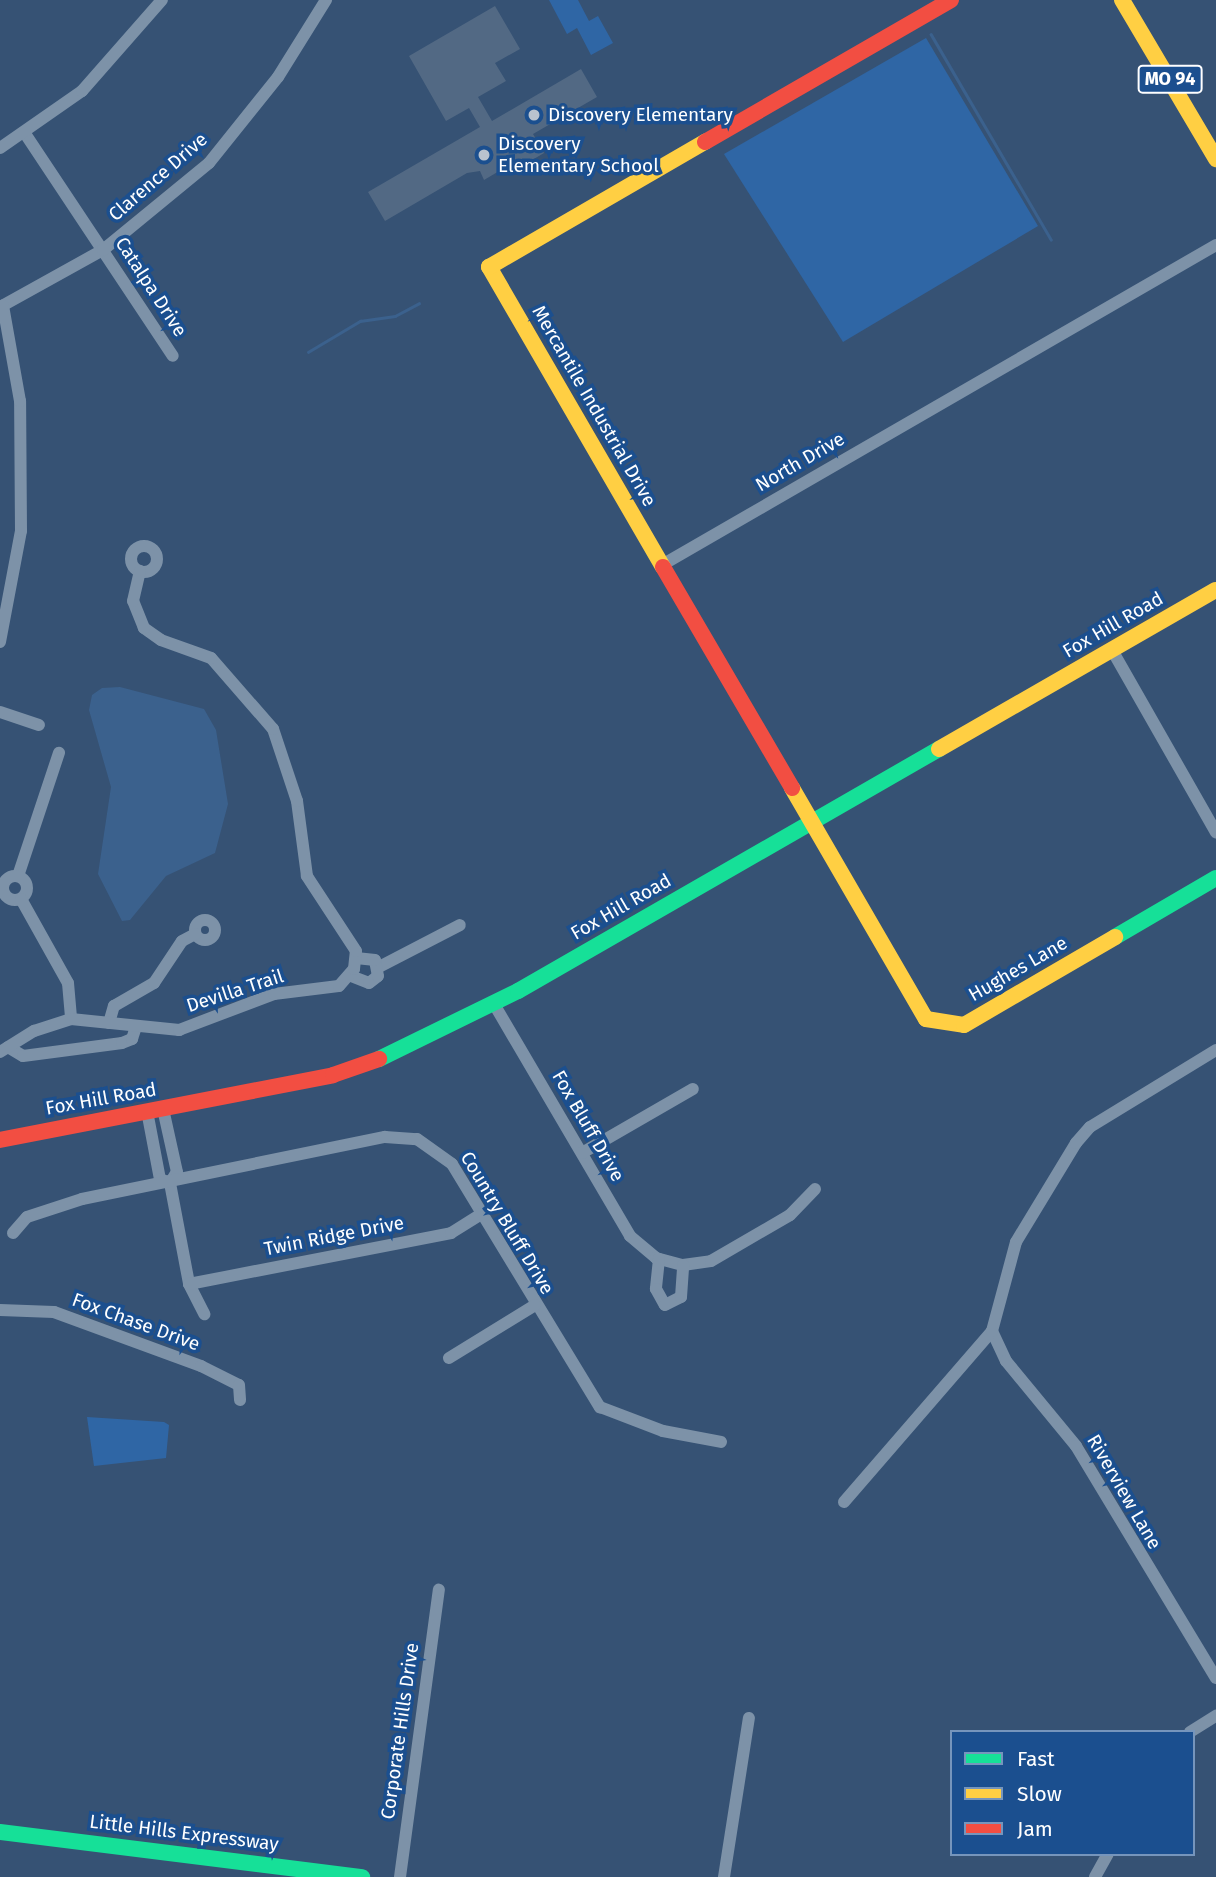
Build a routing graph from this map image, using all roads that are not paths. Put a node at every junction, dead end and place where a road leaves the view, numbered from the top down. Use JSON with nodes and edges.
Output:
{"nodes":[{"id":1,"x":162,"y":0,"type":"edge"},
{"id":2,"x":326,"y":0,"type":"edge"},
{"id":3,"x":951,"y":0,"type":"edge"},
{"id":4,"x":1122,"y":0,"type":"edge"},
{"id":5,"x":26,"y":135,"type":"junction"},
{"id":6,"x":0,"y":148,"type":"edge"},
{"id":7,"x":1216,"y":159,"type":"edge"},
{"id":8,"x":1216,"y":245,"type":"edge"},
{"id":9,"x":103,"y":250,"type":"junction"},
{"id":10,"x":1,"y":306,"type":"edge"},
{"id":11,"x":173,"y":356,"type":"dead end"},
{"id":12,"x":662,"y":565,"type":"junction"},
{"id":13,"x":140,"y":571,"type":"dead end"},
{"id":14,"x":1216,"y":590,"type":"edge"},
{"id":15,"x":0,"y":642,"type":"edge"},
{"id":16,"x":1112,"y":650,"type":"junction"},
{"id":17,"x":0,"y":712,"type":"edge"},
{"id":18,"x":39,"y":725,"type":"dead end"},
{"id":19,"x":59,"y":753,"type":"dead end"},
{"id":20,"x":812,"y":823,"type":"junction"},
{"id":21,"x":1216,"y":832,"type":"edge"},
{"id":22,"x":18,"y":876,"type":"junction"},
{"id":23,"x":1215,"y":879,"type":"edge"},
{"id":24,"x":21,"y":899,"type":"junction"},
{"id":25,"x":460,"y":925,"type":"dead end"},
{"id":26,"x":195,"y":934,"type":"dead end"},
{"id":27,"x":356,"y":958,"type":"junction"},
{"id":28,"x":379,"y":967,"type":"junction"},
{"id":29,"x":352,"y":976,"type":"junction"},
{"id":30,"x":494,"y":1004,"type":"junction"},
{"id":31,"x":71,"y":1019,"type":"junction"},
{"id":32,"x":109,"y":1023,"type":"junction"},
{"id":33,"x":136,"y":1027,"type":"junction"},
{"id":34,"x":4,"y":1049,"type":"edge"},
{"id":35,"x":1216,"y":1050,"type":"edge"},
{"id":36,"x":693,"y":1089,"type":"dead end"},
{"id":37,"x":155,"y":1110,"type":"junction"},
{"id":38,"x":0,"y":1140,"type":"edge"},
{"id":39,"x":582,"y":1153,"type":"junction"},
{"id":40,"x":170,"y":1183,"type":"junction"},
{"id":41,"x":815,"y":1189,"type":"dead end"},
{"id":42,"x":482,"y":1214,"type":"junction"},
{"id":43,"x":13,"y":1233,"type":"dead end"},
{"id":44,"x":659,"y":1259,"type":"junction"},
{"id":45,"x":683,"y":1265,"type":"junction"},
{"id":46,"x":189,"y":1284,"type":"junction"},
{"id":47,"x":535,"y":1305,"type":"junction"},
{"id":48,"x":0,"y":1310,"type":"edge"},
{"id":49,"x":204,"y":1314,"type":"dead end"},
{"id":50,"x":992,"y":1331,"type":"junction"},
{"id":51,"x":449,"y":1358,"type":"dead end"},
{"id":52,"x":240,"y":1400,"type":"dead end"},
{"id":53,"x":721,"y":1442,"type":"dead end"},
{"id":54,"x":844,"y":1502,"type":"dead end"},
{"id":55,"x":439,"y":1590,"type":"dead end"},
{"id":56,"x":1216,"y":1678,"type":"edge"},
{"id":57,"x":1216,"y":1716,"type":"edge"},
{"id":58,"x":749,"y":1718,"type":"dead end"},
{"id":59,"x":1192,"y":1730,"type":"edge"},
{"id":60,"x":0,"y":1832,"type":"edge"},
{"id":61,"x":1107,"y":1856,"type":"edge"},
{"id":62,"x":362,"y":1877,"type":"edge"},
{"id":63,"x":400,"y":1877,"type":"edge"},
{"id":64,"x":724,"y":1877,"type":"edge"},
{"id":65,"x":1095,"y":1877,"type":"edge"}],
"edges":[{"from":1,"to":5,"type":"street"},
{"from":2,"to":9,"type":"street","name":"Clarence Drive"},
{"from":3,"to":12,"type":"street","name":"Mercantile Industrial Drive"},
{"from":4,"to":7,"type":"street","number":"MO 94"},
{"from":5,"to":6,"type":"street"},
{"from":5,"to":9,"type":"street","name":"Catalpa Drive"},
{"from":8,"to":12,"type":"street","name":"North Drive"},
{"from":9,"to":10,"type":"street","name":"Clarence Drive"},
{"from":9,"to":11,"type":"street","name":"Catalpa Drive"},
{"from":10,"to":15,"type":"street"},
{"from":12,"to":20,"type":"street"},
{"from":13,"to":27,"type":"street"},
{"from":14,"to":16,"type":"street","name":"Fox Hill Road"},
{"from":16,"to":20,"type":"street","name":"Fox Hill Road"},
{"from":16,"to":21,"type":"street"},
{"from":17,"to":18,"type":"street"},
{"from":19,"to":22,"type":"street"},
{"from":20,"to":23,"type":"street","name":"Hughes Lane"},
{"from":20,"to":30,"type":"street","name":"Fox Hill Road"},
{"from":22,"to":24,"type":"street"},
{"from":22,"to":24,"type":"street"},
{"from":24,"to":31,"type":"street"},
{"from":25,"to":28,"type":"street"},
{"from":26,"to":32,"type":"street"},
{"from":27,"to":28,"type":"street"},
{"from":27,"to":29,"type":"street"},
{"from":28,"to":29,"type":"street","name":"Devilla Trail"},
{"from":29,"to":33,"type":"street","name":"Devilla Trail"},
{"from":30,"to":37,"type":"street","name":"Fox Hill Road"},
{"from":30,"to":39,"type":"street","name":"Fox Bluff Drive"},
{"from":31,"to":32,"type":"street","name":"Devilla Trail"},
{"from":31,"to":34,"type":"street","name":"Devilla Trail"},
{"from":32,"to":33,"type":"street","name":"Devilla Trail"},
{"from":33,"to":34,"type":"street","name":"Devilla Trail"},
{"from":35,"to":50,"type":"street"},
{"from":36,"to":39,"type":"street"},
{"from":37,"to":38,"type":"street","name":"Fox Hill Road"},
{"from":37,"to":40,"type":"street"},
{"from":37,"to":40,"type":"street"},
{"from":39,"to":44,"type":"street","name":"Fox Bluff Drive"},
{"from":40,"to":42,"type":"street","name":"Country Bluff Drive"},
{"from":40,"to":43,"type":"street","name":"Country Bluff Drive"},
{"from":40,"to":46,"type":"street"},
{"from":41,"to":45,"type":"street","name":"Fox Bluff Drive"},
{"from":42,"to":46,"type":"street","name":"Twin Ridge Drive"},
{"from":42,"to":47,"type":"street","name":"Country Bluff Drive"},
{"from":44,"to":45,"type":"street","name":"Fox Bluff Drive"},
{"from":44,"to":45,"type":"street"},
{"from":46,"to":49,"type":"street"},
{"from":47,"to":51,"type":"street"},
{"from":47,"to":53,"type":"street","name":"Country Bluff Drive"},
{"from":48,"to":52,"type":"street","name":"Fox Chase Drive"},
{"from":50,"to":54,"type":"street"},
{"from":50,"to":56,"type":"street","name":"Riverview Lane"},
{"from":55,"to":63,"type":"street","name":"Corporate Hills Drive"},
{"from":57,"to":59,"type":"street"},
{"from":58,"to":64,"type":"street"},
{"from":60,"to":62,"type":"street","name":"Little Hills Expressway"},
{"from":61,"to":65,"type":"street"}]}
